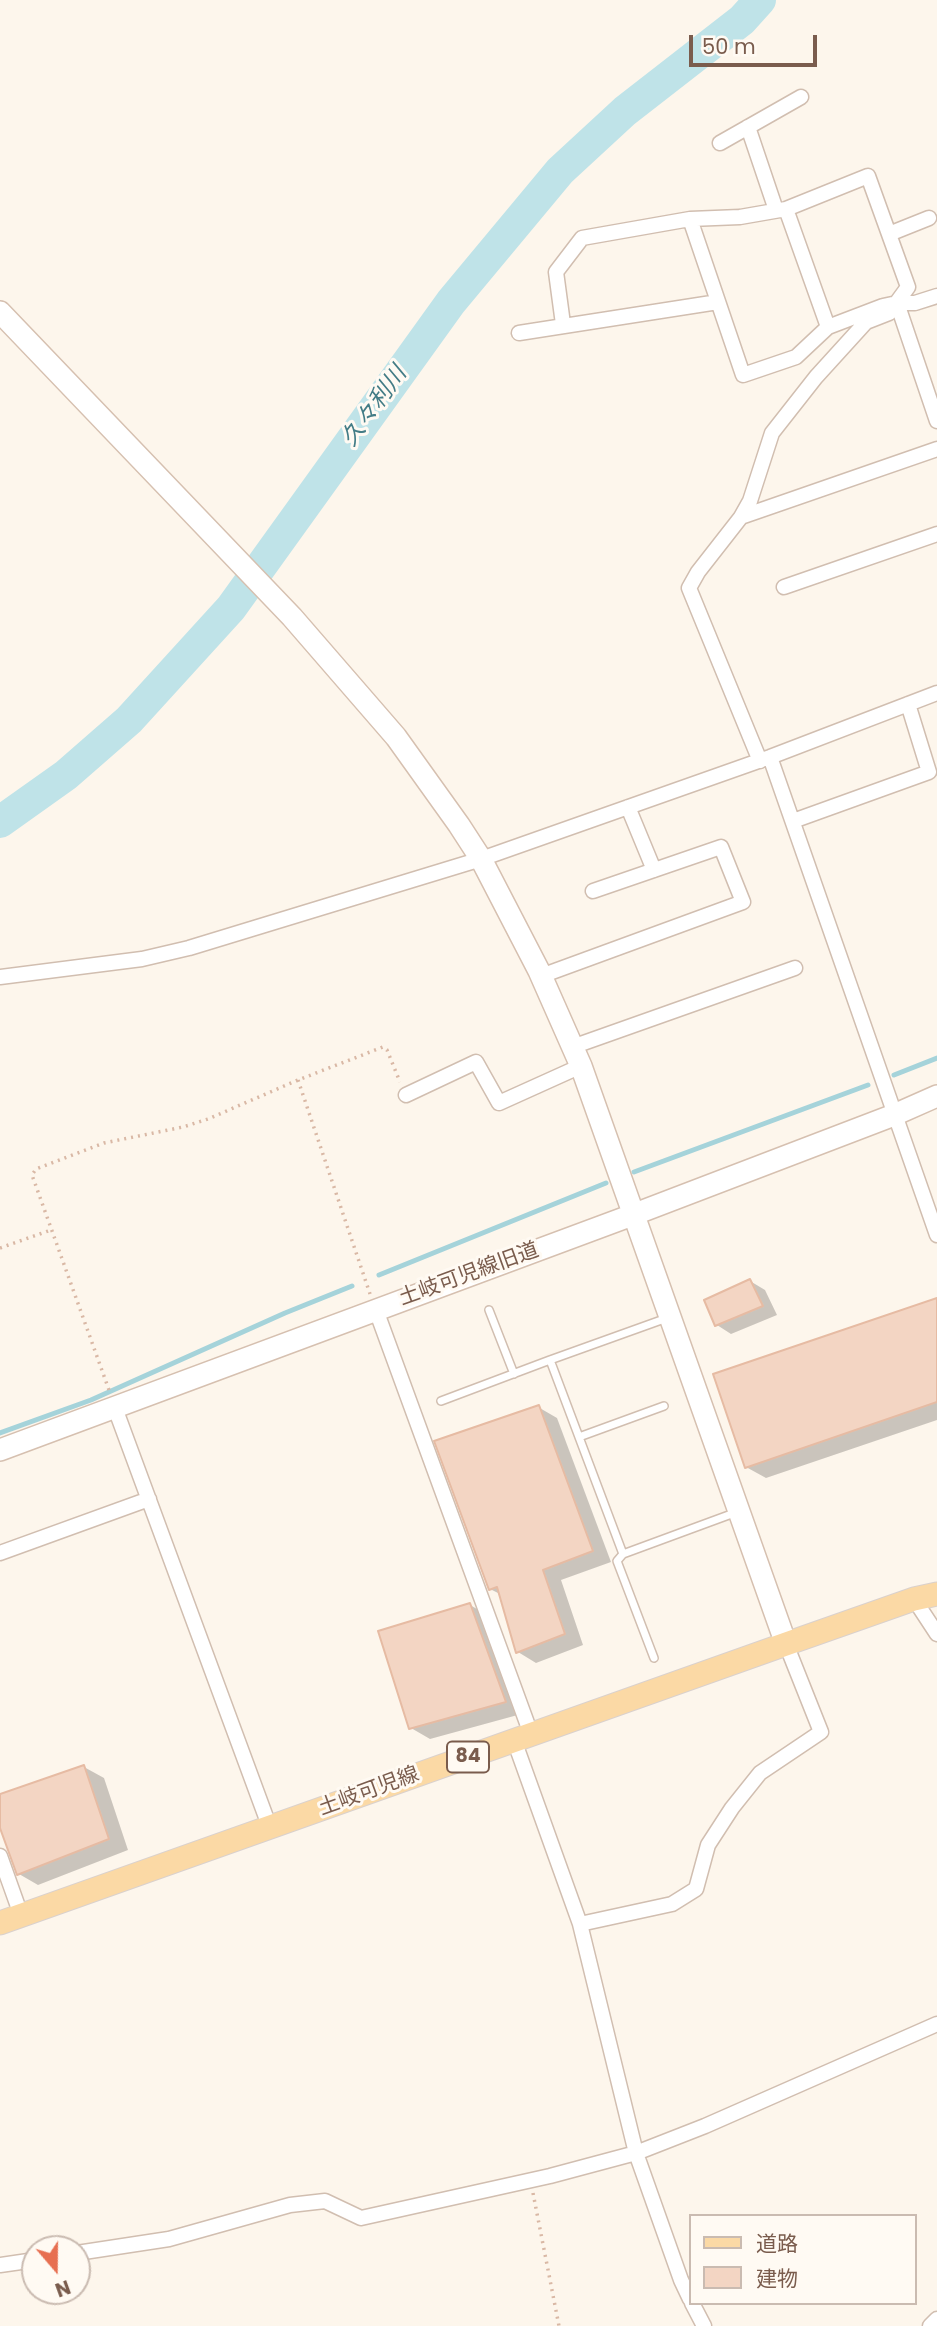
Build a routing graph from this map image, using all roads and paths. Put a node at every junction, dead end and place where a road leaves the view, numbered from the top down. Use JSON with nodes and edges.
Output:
{"nodes":[{"id":1,"x":801,"y":97,"type":"dead end"},
{"id":2,"x":748,"y":127,"type":"junction"},
{"id":3,"x":720,"y":143,"type":"dead end"},
{"id":4,"x":781,"y":209,"type":"junction"},
{"id":5,"x":929,"y":218,"type":"dead end"},
{"id":6,"x":690,"y":219,"type":"junction"},
{"id":7,"x":889,"y":234,"type":"junction"},
{"id":8,"x":937,"y":296,"type":"edge"},
{"id":9,"x":718,"y":302,"type":"junction"},
{"id":10,"x":897,"y":303,"type":"junction"},
{"id":11,"x":0,"y":312,"type":"edge"},
{"id":12,"x":563,"y":324,"type":"junction"},
{"id":13,"x":828,"y":327,"type":"junction"},
{"id":14,"x":519,"y":332,"type":"dead end"},
{"id":15,"x":937,"y":421,"type":"edge"},
{"id":16,"x":937,"y":449,"type":"edge"},
{"id":17,"x":741,"y":517,"type":"junction"},
{"id":18,"x":937,"y":534,"type":"edge"},
{"id":19,"x":784,"y":587,"type":"dead end"},
{"id":20,"x":937,"y":693,"type":"edge"},
{"id":21,"x":908,"y":704,"type":"junction"},
{"id":22,"x":765,"y":759,"type":"junction"},
{"id":23,"x":628,"y":807,"type":"junction"},
{"id":24,"x":793,"y":821,"type":"junction"},
{"id":25,"x":481,"y":859,"type":"junction"},
{"id":26,"x":654,"y":870,"type":"junction"},
{"id":27,"x":593,"y":891,"type":"dead end"},
{"id":28,"x":795,"y":968,"type":"dead end"},
{"id":29,"x":0,"y":976,"type":"edge"},
{"id":30,"x":541,"y":976,"type":"junction"},
{"id":31,"x":577,"y":1056,"type":"junction"},
{"id":32,"x":298,"y":1080,"type":"junction"},
{"id":33,"x":406,"y":1095,"type":"joint"},
{"id":34,"x":937,"y":1096,"type":"edge"},
{"id":35,"x":894,"y":1115,"type":"junction"},
{"id":36,"x":635,"y":1214,"type":"junction"},
{"id":37,"x":51,"y":1230,"type":"junction"},
{"id":38,"x":937,"y":1235,"type":"edge"},
{"id":39,"x":0,"y":1248,"type":"edge"},
{"id":40,"x":376,"y":1310,"type":"junction"},
{"id":41,"x":489,"y":1310,"type":"dead end"},
{"id":42,"x":671,"y":1317,"type":"junction"},
{"id":43,"x":550,"y":1360,"type":"junction"},
{"id":44,"x":514,"y":1374,"type":"junction"},
{"id":45,"x":105,"y":1380,"type":"dead end"},
{"id":46,"x":442,"y":1401,"type":"dead end"},
{"id":47,"x":664,"y":1406,"type":"dead end"},
{"id":48,"x":115,"y":1408,"type":"junction"},
{"id":49,"x":579,"y":1437,"type":"junction"},
{"id":50,"x":0,"y":1450,"type":"edge"},
{"id":51,"x":149,"y":1499,"type":"junction"},
{"id":52,"x":739,"y":1511,"type":"junction"},
{"id":53,"x":0,"y":1553,"type":"edge"},
{"id":54,"x":623,"y":1554,"type":"junction"},
{"id":55,"x":937,"y":1594,"type":"edge"},
{"id":56,"x":914,"y":1599,"type":"junction"},
{"id":57,"x":937,"y":1634,"type":"edge"},
{"id":58,"x":786,"y":1644,"type":"junction"},
{"id":59,"x":654,"y":1658,"type":"dead end"},
{"id":60,"x":523,"y":1737,"type":"junction"},
{"id":61,"x":270,"y":1828,"type":"junction"},
{"id":62,"x":0,"y":1856,"type":"edge"},
{"id":63,"x":11,"y":1919,"type":"edge"},
{"id":64,"x":580,"y":1924,"type":"junction"},
{"id":65,"x":937,"y":2024,"type":"edge"},
{"id":66,"x":636,"y":2153,"type":"junction"},
{"id":67,"x":531,"y":2180,"type":"junction"},
{"id":68,"x":91,"y":2251,"type":"edge"},
{"id":69,"x":21,"y":2262,"type":"edge"},
{"id":70,"x":0,"y":2265,"type":"edge"},
{"id":71,"x":688,"y":2295,"type":"edge"},
{"id":72,"x":693,"y":2305,"type":"edge"},
{"id":73,"x":937,"y":2319,"type":"edge"},
{"id":74,"x":559,"y":2326,"type":"edge"},
{"id":75,"x":704,"y":2326,"type":"edge"},
{"id":76,"x":930,"y":2326,"type":"edge"}],
"edges":[{"from":1,"to":2,"type":"street"},
{"from":2,"to":3,"type":"street"},
{"from":2,"to":4,"type":"street"},
{"from":4,"to":6,"type":"street"},
{"from":4,"to":7,"type":"street"},
{"from":4,"to":13,"type":"street"},
{"from":5,"to":7,"type":"street"},
{"from":6,"to":9,"type":"street"},
{"from":6,"to":12,"type":"street"},
{"from":7,"to":10,"type":"street"},
{"from":8,"to":10,"type":"street"},
{"from":9,"to":12,"type":"street"},
{"from":9,"to":13,"type":"street"},
{"from":10,"to":13,"type":"street"},
{"from":10,"to":15,"type":"street"},
{"from":10,"to":17,"type":"street"},
{"from":11,"to":25,"type":"street"},
{"from":12,"to":14,"type":"street"},
{"from":16,"to":17,"type":"street"},
{"from":17,"to":22,"type":"street"},
{"from":18,"to":19,"type":"street"},
{"from":20,"to":21,"type":"street"},
{"from":21,"to":22,"type":"street"},
{"from":21,"to":24,"type":"street"},
{"from":22,"to":23,"type":"street"},
{"from":22,"to":24,"type":"street"},
{"from":23,"to":25,"type":"street"},
{"from":23,"to":26,"type":"street"},
{"from":24,"to":35,"type":"street"},
{"from":25,"to":29,"type":"street"},
{"from":25,"to":30,"type":"street"},
{"from":26,"to":27,"type":"street"},
{"from":26,"to":30,"type":"street"},
{"from":28,"to":31,"type":"street"},
{"from":30,"to":31,"type":"street"},
{"from":31,"to":33,"type":"street"},
{"from":31,"to":36,"type":"street"},
{"from":32,"to":33,"type":"path"},
{"from":32,"to":37,"type":"path"},
{"from":32,"to":40,"type":"path"},
{"from":34,"to":35,"type":"street","name":"土岐可児線旧道"},
{"from":35,"to":36,"type":"street","name":"土岐可児線旧道"},
{"from":35,"to":38,"type":"street"},
{"from":36,"to":40,"type":"street","name":"土岐可児線旧道"},
{"from":36,"to":42,"type":"street"},
{"from":37,"to":39,"type":"path"},
{"from":37,"to":45,"type":"path"},
{"from":40,"to":48,"type":"street","name":"土岐可児線旧道"},
{"from":40,"to":60,"type":"street"},
{"from":41,"to":44,"type":"lane"},
{"from":42,"to":43,"type":"lane"},
{"from":42,"to":52,"type":"street"},
{"from":43,"to":44,"type":"lane"},
{"from":43,"to":49,"type":"lane"},
{"from":44,"to":46,"type":"lane"},
{"from":47,"to":49,"type":"lane"},
{"from":48,"to":50,"type":"street","name":"土岐可児線旧道"},
{"from":48,"to":51,"type":"street"},
{"from":49,"to":54,"type":"lane"},
{"from":51,"to":53,"type":"street"},
{"from":51,"to":61,"type":"street"},
{"from":52,"to":54,"type":"lane"},
{"from":52,"to":58,"type":"street"},
{"from":54,"to":59,"type":"lane"},
{"from":55,"to":56,"type":"main road","name":"土岐可児線","number":"84"},
{"from":56,"to":57,"type":"street"},
{"from":56,"to":58,"type":"main road","name":"土岐可児線","number":"84"},
{"from":58,"to":60,"type":"main road","name":"土岐可児線","number":"84"},
{"from":58,"to":64,"type":"street"},
{"from":60,"to":61,"type":"main road","name":"土岐可児線","number":"84"},
{"from":60,"to":64,"type":"street"},
{"from":61,"to":63,"type":"main road","name":"土岐可児線","number":"84"},
{"from":62,"to":63,"type":"street"},
{"from":64,"to":66,"type":"street"},
{"from":65,"to":66,"type":"street"},
{"from":66,"to":67,"type":"street"},
{"from":66,"to":71,"type":"street"},
{"from":67,"to":68,"type":"street"},
{"from":67,"to":74,"type":"path"},
{"from":69,"to":70,"type":"street"},
{"from":72,"to":75,"type":"street"},
{"from":73,"to":76,"type":"street"}]}
